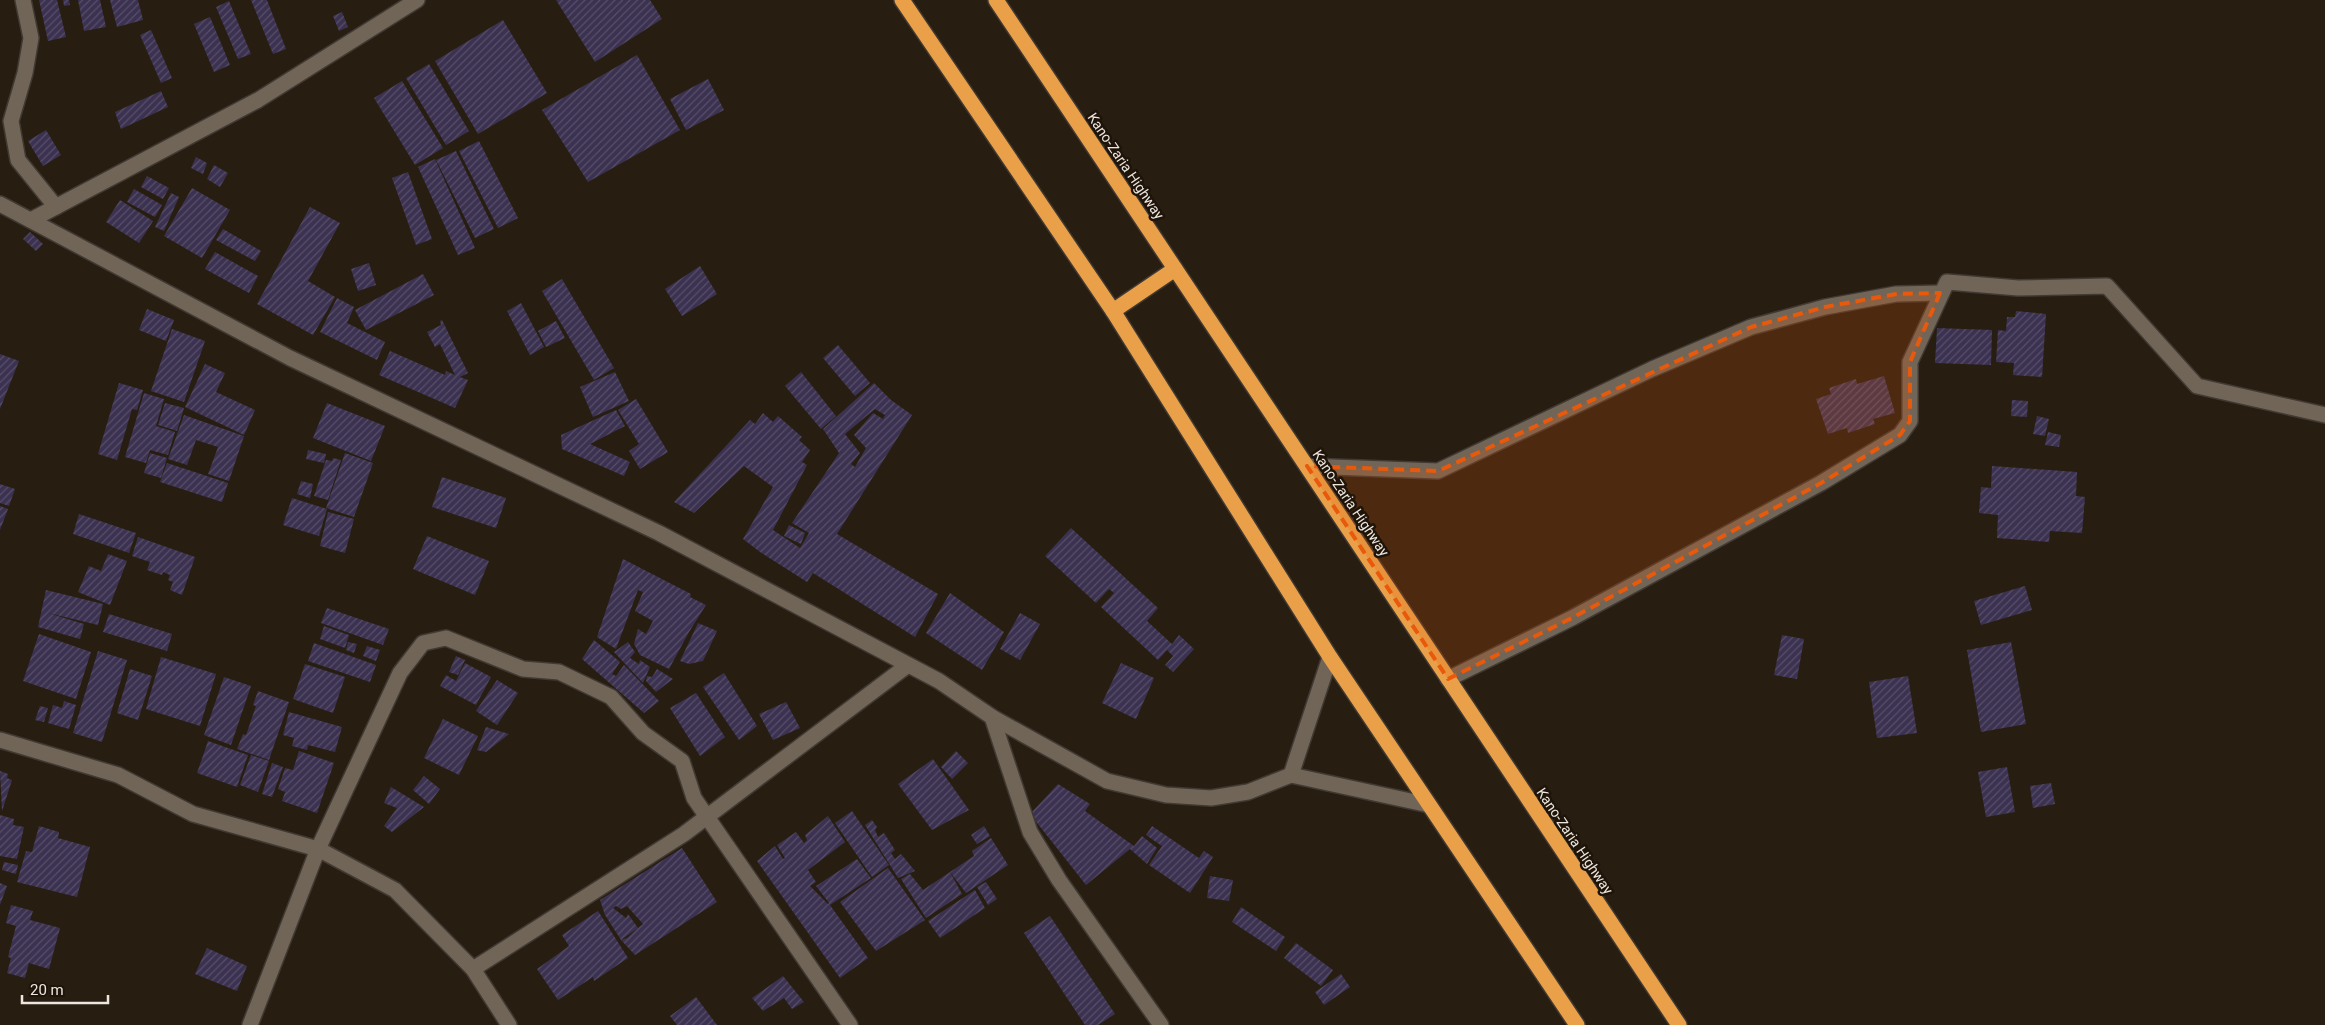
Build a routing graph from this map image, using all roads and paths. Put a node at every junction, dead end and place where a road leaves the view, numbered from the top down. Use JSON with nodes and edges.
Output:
{"nodes":[{"id":1,"x":23,"y":0,"type":"edge"},
{"id":2,"x":417,"y":0,"type":"edge"},
{"id":3,"x":902,"y":0,"type":"edge"},
{"id":4,"x":996,"y":0,"type":"edge"},
{"id":5,"x":0,"y":204,"type":"edge"},
{"id":6,"x":56,"y":207,"type":"junction"},
{"id":7,"x":31,"y":220,"type":"junction"},
{"id":8,"x":1175,"y":269,"type":"junction"},
{"id":9,"x":1940,"y":293,"type":"junction"},
{"id":10,"x":1113,"y":311,"type":"junction"},
{"id":11,"x":2325,"y":415,"type":"edge"},
{"id":12,"x":1307,"y":466,"type":"junction"},
{"id":13,"x":1330,"y":657,"type":"junction"},
{"id":14,"x":908,"y":665,"type":"junction"},
{"id":15,"x":1448,"y":679,"type":"junction"},
{"id":16,"x":992,"y":717,"type":"junction"},
{"id":17,"x":0,"y":740,"type":"edge"},
{"id":18,"x":1291,"y":775,"type":"junction"},
{"id":19,"x":1429,"y":805,"type":"junction"},
{"id":20,"x":707,"y":816,"type":"junction"},
{"id":21,"x":318,"y":849,"type":"junction"},
{"id":22,"x":473,"y":969,"type":"junction"},
{"id":23,"x":250,"y":1025,"type":"edge"},
{"id":24,"x":509,"y":1025,"type":"edge"},
{"id":25,"x":850,"y":1025,"type":"edge"},
{"id":26,"x":1161,"y":1025,"type":"edge"},
{"id":27,"x":1577,"y":1025,"type":"edge"},
{"id":28,"x":1679,"y":1025,"type":"edge"}],
"edges":[{"from":1,"to":6,"type":"street"},
{"from":2,"to":6,"type":"street"},
{"from":3,"to":10,"type":"highway"},
{"from":4,"to":8,"type":"highway","name":"Kano-Zaria Highway"},
{"from":5,"to":7,"type":"street"},
{"from":6,"to":7,"type":"street"},
{"from":7,"to":14,"type":"street"},
{"from":8,"to":10,"type":"highway"},
{"from":8,"to":12,"type":"highway","name":"Kano-Zaria Highway"},
{"from":9,"to":11,"type":"street"},
{"from":9,"to":12,"type":"street"},
{"from":9,"to":15,"type":"street"},
{"from":10,"to":13,"type":"highway"},
{"from":12,"to":15,"type":"highway","name":"Kano-Zaria Highway"},
{"from":13,"to":18,"type":"street"},
{"from":13,"to":19,"type":"highway"},
{"from":14,"to":16,"type":"street"},
{"from":14,"to":20,"type":"street"},
{"from":15,"to":28,"type":"highway","name":"Kano-Zaria Highway"},
{"from":16,"to":18,"type":"street"},
{"from":16,"to":26,"type":"street"},
{"from":17,"to":21,"type":"street"},
{"from":18,"to":19,"type":"street"},
{"from":19,"to":27,"type":"highway"},
{"from":20,"to":21,"type":"street"},
{"from":20,"to":22,"type":"street"},
{"from":20,"to":25,"type":"street"},
{"from":21,"to":22,"type":"street"},
{"from":21,"to":23,"type":"street"},
{"from":22,"to":24,"type":"street"}]}
